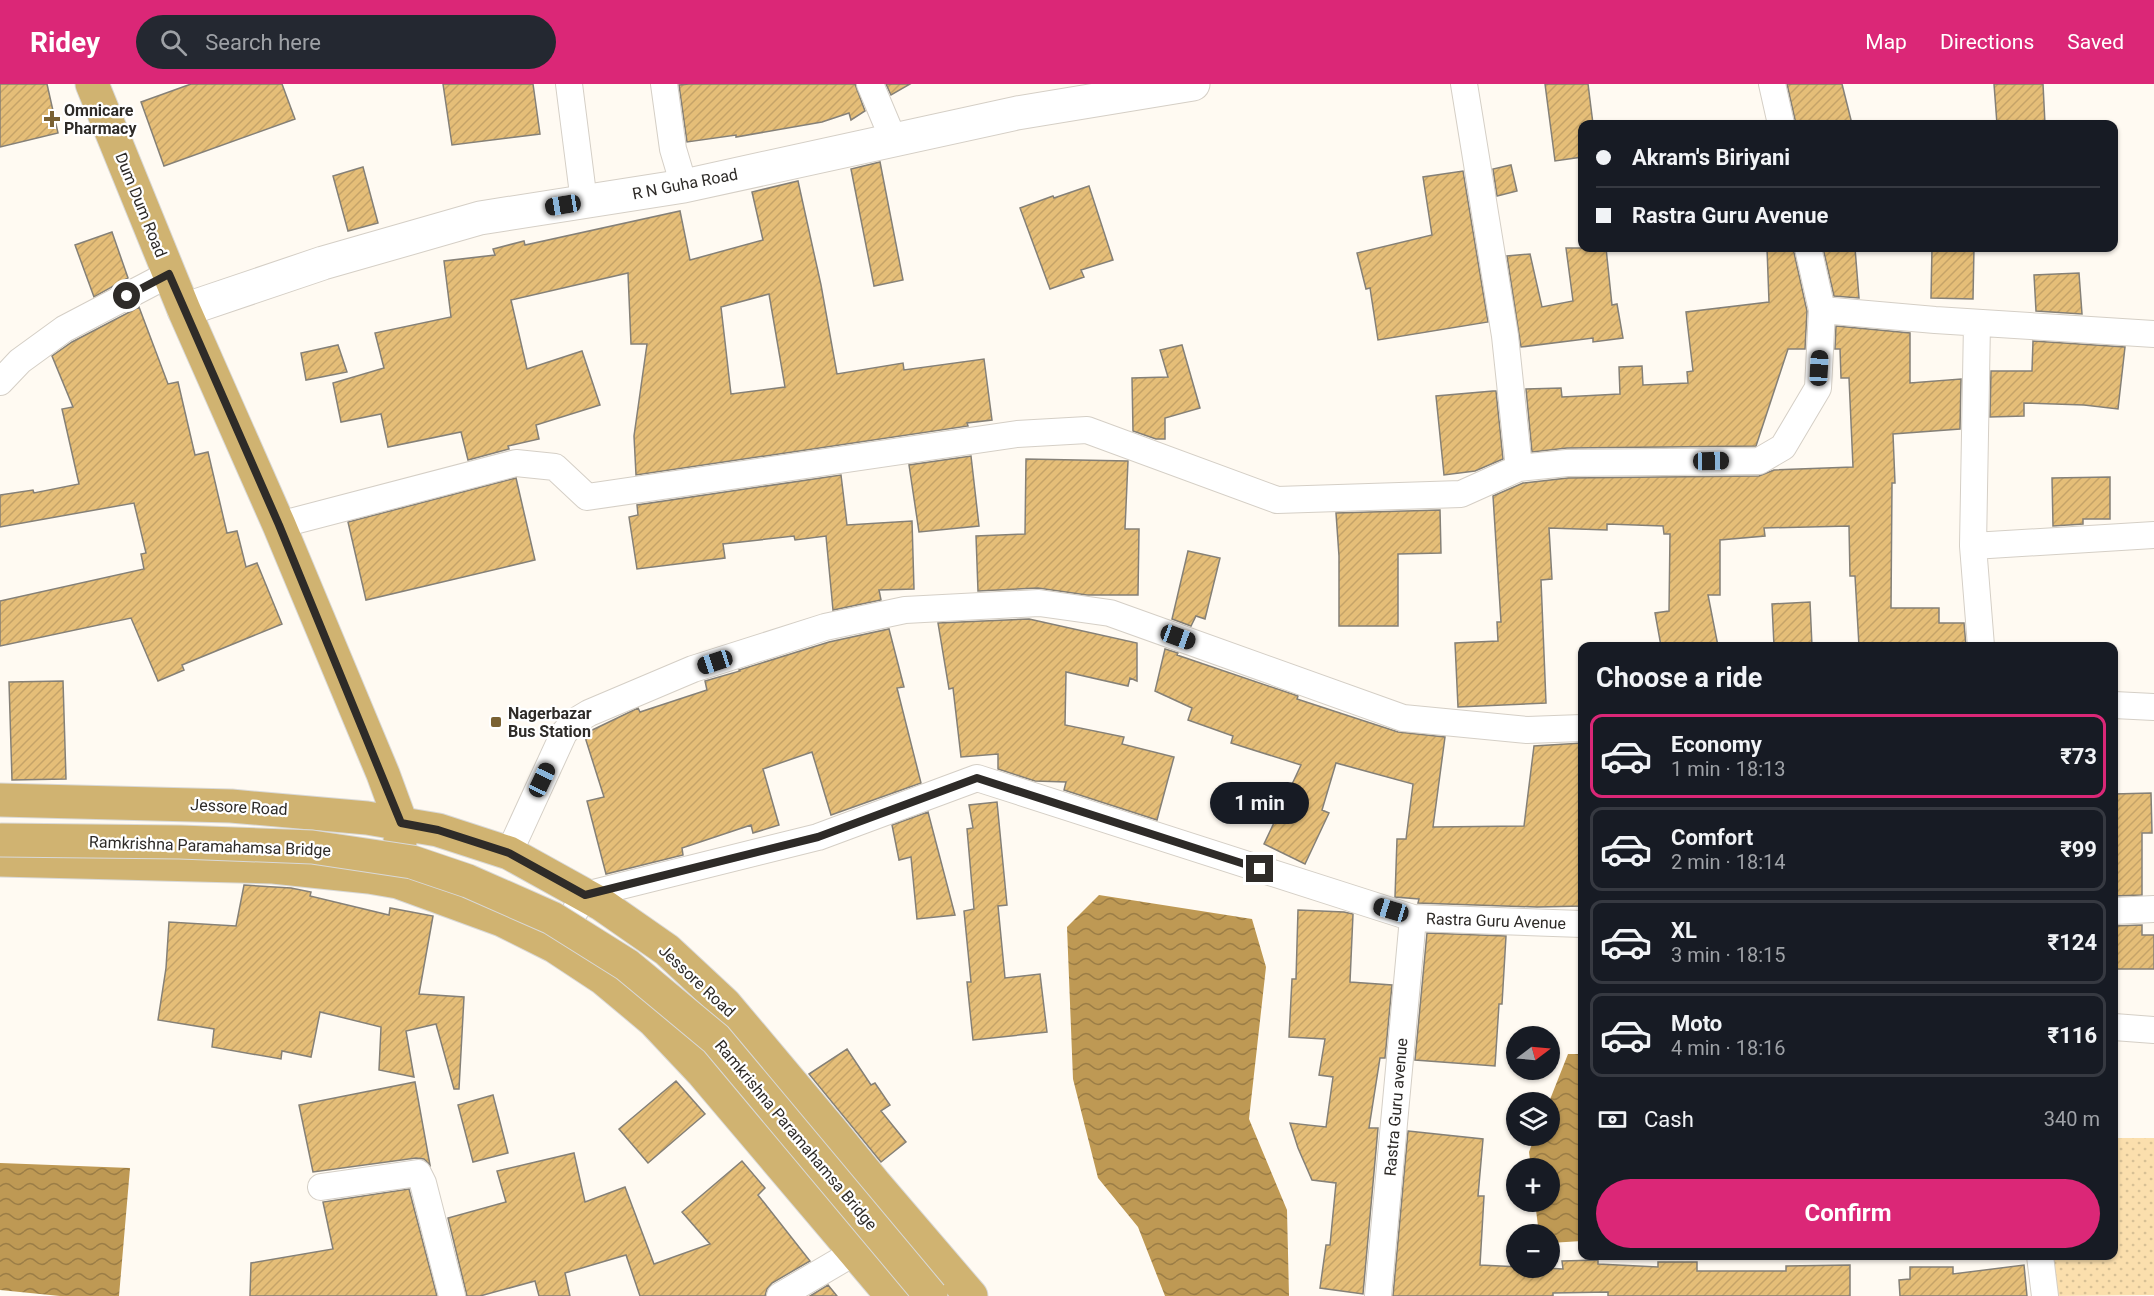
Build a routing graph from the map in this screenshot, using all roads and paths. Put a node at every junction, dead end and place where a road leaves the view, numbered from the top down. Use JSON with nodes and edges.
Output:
{"nodes":[{"id":1,"x":92,"y":84,"type":"edge"},
{"id":2,"x":568,"y":84,"type":"edge"},
{"id":3,"x":664,"y":84,"type":"edge"},
{"id":4,"x":870,"y":84,"type":"edge"},
{"id":5,"x":1186,"y":84,"type":"edge"},
{"id":6,"x":1464,"y":84,"type":"edge"},
{"id":7,"x":1773,"y":84,"type":"edge"},
{"id":8,"x":1780,"y":120,"type":"edge"},
{"id":9,"x":894,"y":141,"type":"junction"},
{"id":10,"x":684,"y":186,"type":"junction"},
{"id":11,"x":584,"y":202,"type":"junction"},
{"id":12,"x":1809,"y":252,"type":"edge"},
{"id":13,"x":169,"y":274,"type":"junction"},
{"id":14,"x":184,"y":310,"type":"junction"},
{"id":15,"x":1822,"y":310,"type":"junction"},
{"id":16,"x":1977,"y":323,"type":"junction"},
{"id":17,"x":2154,"y":334,"type":"edge"},
{"id":18,"x":0,"y":382,"type":"edge"},
{"id":19,"x":1519,"y":468,"type":"junction"},
{"id":20,"x":279,"y":525,"type":"junction"},
{"id":21,"x":2154,"y":535,"type":"edge"},
{"id":22,"x":1973,"y":546,"type":"junction"},
{"id":23,"x":1981,"y":642,"type":"edge"},
{"id":24,"x":2118,"y":705,"type":"edge"},
{"id":25,"x":2154,"y":707,"type":"edge"},
{"id":26,"x":1578,"y":728,"type":"edge"},
{"id":27,"x":0,"y":800,"type":"edge"},
{"id":28,"x":401,"y":823,"type":"junction"},
{"id":29,"x":0,"y":840,"type":"edge"},
{"id":30,"x":509,"y":853,"type":"junction"},
{"id":31,"x":0,"y":860,"type":"edge"},
{"id":32,"x":398,"y":882,"type":"junction"},
{"id":33,"x":585,"y":895,"type":"junction"},
{"id":34,"x":2154,"y":909,"type":"edge"},
{"id":35,"x":2118,"y":911,"type":"edge"},
{"id":36,"x":1413,"y":918,"type":"junction"},
{"id":37,"x":1578,"y":924,"type":"edge"},
{"id":38,"x":554,"y":946,"type":"junction"},
{"id":39,"x":2118,"y":1027,"type":"edge"},
{"id":40,"x":2154,"y":1030,"type":"edge"},
{"id":41,"x":321,"y":1187,"type":"dead end"},
{"id":42,"x":855,"y":1252,"type":"junction"},
{"id":43,"x":2040,"y":1260,"type":"edge"},
{"id":44,"x":452,"y":1296,"type":"edge"},
{"id":45,"x":780,"y":1296,"type":"edge"},
{"id":46,"x":892,"y":1296,"type":"edge"},
{"id":47,"x":931,"y":1296,"type":"edge"},
{"id":48,"x":972,"y":1296,"type":"edge"},
{"id":49,"x":1378,"y":1296,"type":"edge"},
{"id":50,"x":2045,"y":1296,"type":"edge"}],
"edges":[{"from":1,"to":13,"type":"main road","name":"Dum Dum Road"},
{"from":2,"to":11,"type":"street"},
{"from":3,"to":10,"type":"street"},
{"from":4,"to":9,"type":"street"},
{"from":5,"to":9,"type":"street","name":"R N Guha Road"},
{"from":6,"to":19,"type":"street"},
{"from":7,"to":8,"type":"street"},
{"from":9,"to":10,"type":"street","name":"R N Guha Road"},
{"from":10,"to":11,"type":"street","name":"R N Guha Road"},
{"from":11,"to":14,"type":"street","name":"R N Guha Road"},
{"from":12,"to":15,"type":"street"},
{"from":13,"to":14,"type":"main road","name":"Dum Dum Road"},
{"from":13,"to":18,"type":"street"},
{"from":14,"to":20,"type":"main road","name":"Dum Dum Road"},
{"from":15,"to":16,"type":"street"},
{"from":15,"to":19,"type":"street"},
{"from":16,"to":17,"type":"street"},
{"from":16,"to":22,"type":"street"},
{"from":19,"to":20,"type":"street"},
{"from":20,"to":28,"type":"main road","name":"Dum Dum Road"},
{"from":21,"to":22,"type":"street"},
{"from":22,"to":23,"type":"street"},
{"from":24,"to":25,"type":"street"},
{"from":26,"to":30,"type":"street"},
{"from":27,"to":28,"type":"main road","name":"Jessore Road"},
{"from":28,"to":30,"type":"main road","name":"Jessore Road"},
{"from":28,"to":32,"type":"main road"},
{"from":29,"to":47,"type":"main road","name":"Ramkrishna Paramahamsa Bridge","bridge":true},
{"from":30,"to":33,"type":"main road","name":"Jessore Road"},
{"from":31,"to":32,"type":"main road"},
{"from":32,"to":38,"type":"main road"},
{"from":33,"to":36,"type":"street","name":"Rastra Guru Avenue"},
{"from":33,"to":38,"type":"street"},
{"from":33,"to":48,"type":"main road","name":"Jessore Road"},
{"from":34,"to":35,"type":"street"},
{"from":36,"to":37,"type":"street","name":"Rastra Guru Avenue"},
{"from":36,"to":49,"type":"street","name":"Rastra Guru avenue"},
{"from":38,"to":42,"type":"main road"},
{"from":39,"to":40,"type":"street"},
{"from":41,"to":44,"type":"street"},
{"from":42,"to":45,"type":"street"},
{"from":42,"to":46,"type":"main road"},
{"from":43,"to":50,"type":"street"}]}
